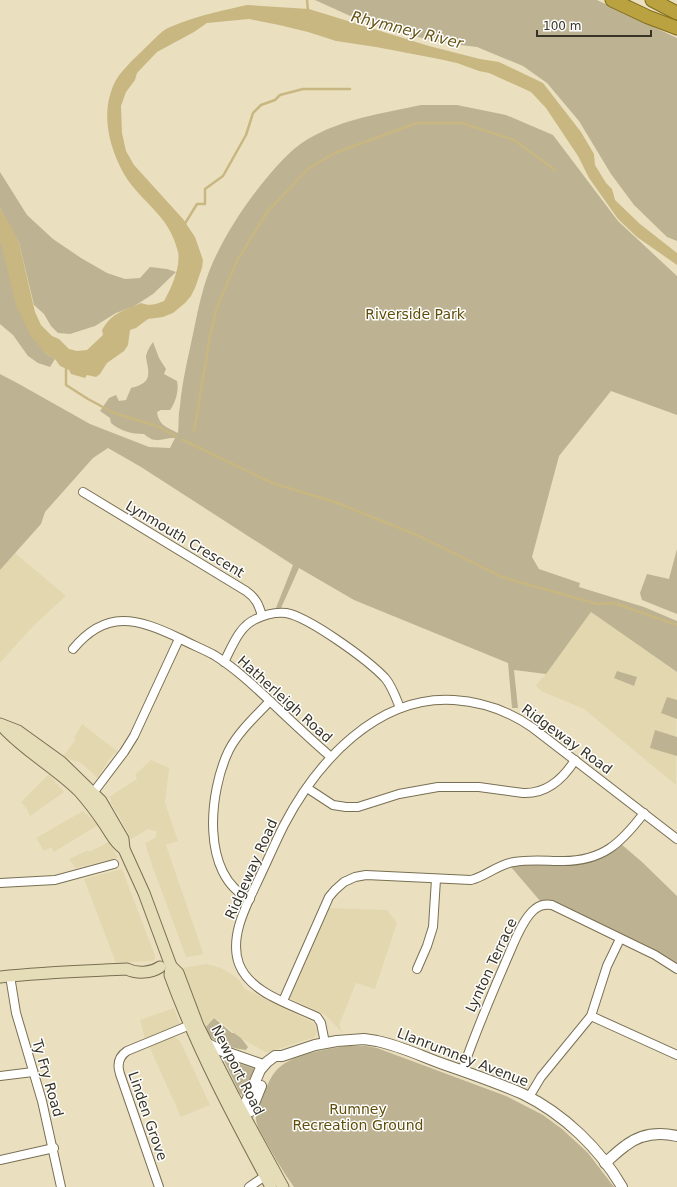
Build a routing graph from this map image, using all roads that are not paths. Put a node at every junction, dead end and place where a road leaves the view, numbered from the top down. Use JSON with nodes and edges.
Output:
{"nodes":[{"id":1,"x":612,"y":0,"type":"edge"},
{"id":2,"x":631,"y":0,"type":"edge"},
{"id":3,"x":652,"y":0,"type":"edge"},
{"id":4,"x":664,"y":0,"type":"edge"},
{"id":5,"x":677,"y":9,"type":"edge"},
{"id":6,"x":677,"y":13,"type":"edge"},
{"id":7,"x":677,"y":24,"type":"edge"},
{"id":8,"x":677,"y":28,"type":"edge"},
{"id":9,"x":83,"y":492,"type":"dead end"},
{"id":10,"x":262,"y":616,"type":"junction"},
{"id":11,"x":179,"y":639,"type":"junction"},
{"id":12,"x":72,"y":649,"type":"dead end"},
{"id":13,"x":224,"y":662,"type":"junction"},
{"id":14,"x":270,"y":701,"type":"junction"},
{"id":15,"x":400,"y":708,"type":"junction"},
{"id":16,"x":0,"y":724,"type":"edge"},
{"id":17,"x":331,"y":757,"type":"junction"},
{"id":18,"x":575,"y":760,"type":"junction"},
{"id":19,"x":307,"y":788,"type":"junction"},
{"id":20,"x":93,"y":793,"type":"junction"},
{"id":21,"x":644,"y":813,"type":"junction"},
{"id":22,"x":677,"y":839,"type":"edge"},
{"id":23,"x":124,"y":849,"type":"junction"},
{"id":24,"x":114,"y":864,"type":"dead end"},
{"id":25,"x":436,"y":879,"type":"junction"},
{"id":26,"x":0,"y":883,"type":"edge"},
{"id":27,"x":250,"y":899,"type":"junction"},
{"id":28,"x":620,"y":939,"type":"junction"},
{"id":29,"x":165,"y":967,"type":"junction"},
{"id":30,"x":417,"y":969,"type":"dead end"},
{"id":31,"x":677,"y":969,"type":"edge"},
{"id":32,"x":5,"y":976,"type":"edge"},
{"id":33,"x":283,"y":1001,"type":"junction"},
{"id":34,"x":591,"y":1016,"type":"junction"},
{"id":35,"x":185,"y":1027,"type":"junction"},
{"id":36,"x":325,"y":1043,"type":"junction"},
{"id":37,"x":208,"y":1044,"type":"junction"},
{"id":38,"x":677,"y":1055,"type":"edge"},
{"id":39,"x":282,"y":1056,"type":"junction"},
{"id":40,"x":264,"y":1065,"type":"junction"},
{"id":41,"x":462,"y":1071,"type":"junction"},
{"id":42,"x":33,"y":1072,"type":"junction"},
{"id":43,"x":0,"y":1076,"type":"edge"},
{"id":44,"x":528,"y":1097,"type":"junction"},
{"id":45,"x":238,"y":1114,"type":"junction"},
{"id":46,"x":677,"y":1136,"type":"edge"},
{"id":47,"x":54,"y":1148,"type":"junction"},
{"id":48,"x":0,"y":1160,"type":"edge"},
{"id":49,"x":606,"y":1163,"type":"junction"},
{"id":50,"x":265,"y":1176,"type":"junction"},
{"id":51,"x":61,"y":1187,"type":"edge"},
{"id":52,"x":159,"y":1187,"type":"edge"},
{"id":53,"x":249,"y":1187,"type":"edge"},
{"id":54,"x":271,"y":1187,"type":"edge"},
{"id":55,"x":283,"y":1187,"type":"edge"},
{"id":56,"x":622,"y":1187,"type":"edge"}],
"edges":[{"from":1,"to":8,"type":"highway"},
{"from":2,"to":7,"type":"highway"},
{"from":3,"to":6,"type":"highway"},
{"from":4,"to":5,"type":"highway"},
{"from":9,"to":10,"type":"street","name":"Lynmouth Crescent"},
{"from":10,"to":13,"type":"street"},
{"from":10,"to":15,"type":"street"},
{"from":11,"to":12,"type":"street","name":"Hatherleigh Road"},
{"from":11,"to":13,"type":"street","name":"Hatherleigh Road"},
{"from":11,"to":20,"type":"street"},
{"from":13,"to":14,"type":"street","name":"Hatherleigh Road"},
{"from":14,"to":17,"type":"street","name":"Hatherleigh Road"},
{"from":14,"to":27,"type":"street"},
{"from":15,"to":17,"type":"street","name":"Ridgeway Road"},
{"from":15,"to":18,"type":"street","name":"Ridgeway Road"},
{"from":16,"to":20,"type":"main road","name":"Newport Road"},
{"from":16,"to":23,"type":"main road","name":"Newport Road"},
{"from":17,"to":19,"type":"street","name":"Ridgeway Road"},
{"from":18,"to":19,"type":"street"},
{"from":18,"to":21,"type":"street","name":"Ridgeway Road"},
{"from":19,"to":27,"type":"street","name":"Ridgeway Road"},
{"from":20,"to":23,"type":"main road","name":"Newport Road"},
{"from":21,"to":22,"type":"street","name":"Ridgeway Road"},
{"from":21,"to":25,"type":"street"},
{"from":23,"to":29,"type":"main road","name":"Newport Road"},
{"from":24,"to":26,"type":"street"},
{"from":25,"to":30,"type":"street"},
{"from":25,"to":33,"type":"street"},
{"from":27,"to":33,"type":"street","name":"Ridgeway Road"},
{"from":28,"to":31,"type":"street","name":"Lynton Terrace"},
{"from":28,"to":34,"type":"street"},
{"from":28,"to":41,"type":"street","name":"Lynton Terrace"},
{"from":29,"to":32,"type":"main road"},
{"from":29,"to":35,"type":"main road","name":"Newport Road"},
{"from":29,"to":37,"type":"main road","name":"Newport Road"},
{"from":32,"to":42,"type":"street","name":"Ty Fry Road"},
{"from":33,"to":36,"type":"street"},
{"from":34,"to":38,"type":"street"},
{"from":34,"to":44,"type":"street"},
{"from":35,"to":45,"type":"main road","name":"Newport Road"},
{"from":35,"to":52,"type":"street","name":"Linden Grove"},
{"from":36,"to":39,"type":"street","name":"Llanrumney Avenue"},
{"from":36,"to":41,"type":"street","name":"Llanrumney Avenue"},
{"from":37,"to":40,"type":"street"},
{"from":37,"to":45,"type":"main road","name":"Newport Road"},
{"from":39,"to":40,"type":"street","name":"Llanrumney Avenue"},
{"from":39,"to":45,"type":"street","name":"Llanrumney Avenue"},
{"from":40,"to":45,"type":"street"},
{"from":41,"to":44,"type":"street","name":"Llanrumney Avenue"},
{"from":42,"to":43,"type":"street"},
{"from":42,"to":47,"type":"street","name":"Ty Fry Road"},
{"from":44,"to":49,"type":"street","name":"Llanrumney Avenue"},
{"from":45,"to":50,"type":"main road","name":"Newport Road"},
{"from":45,"to":55,"type":"main road","name":"Newport Road"},
{"from":46,"to":49,"type":"street"},
{"from":47,"to":48,"type":"street"},
{"from":47,"to":51,"type":"street","name":"Ty Fry Road"},
{"from":49,"to":56,"type":"street","name":"Llanrumney Avenue"},
{"from":50,"to":53,"type":"street"},
{"from":50,"to":54,"type":"main road","name":"Newport Road"}]}
